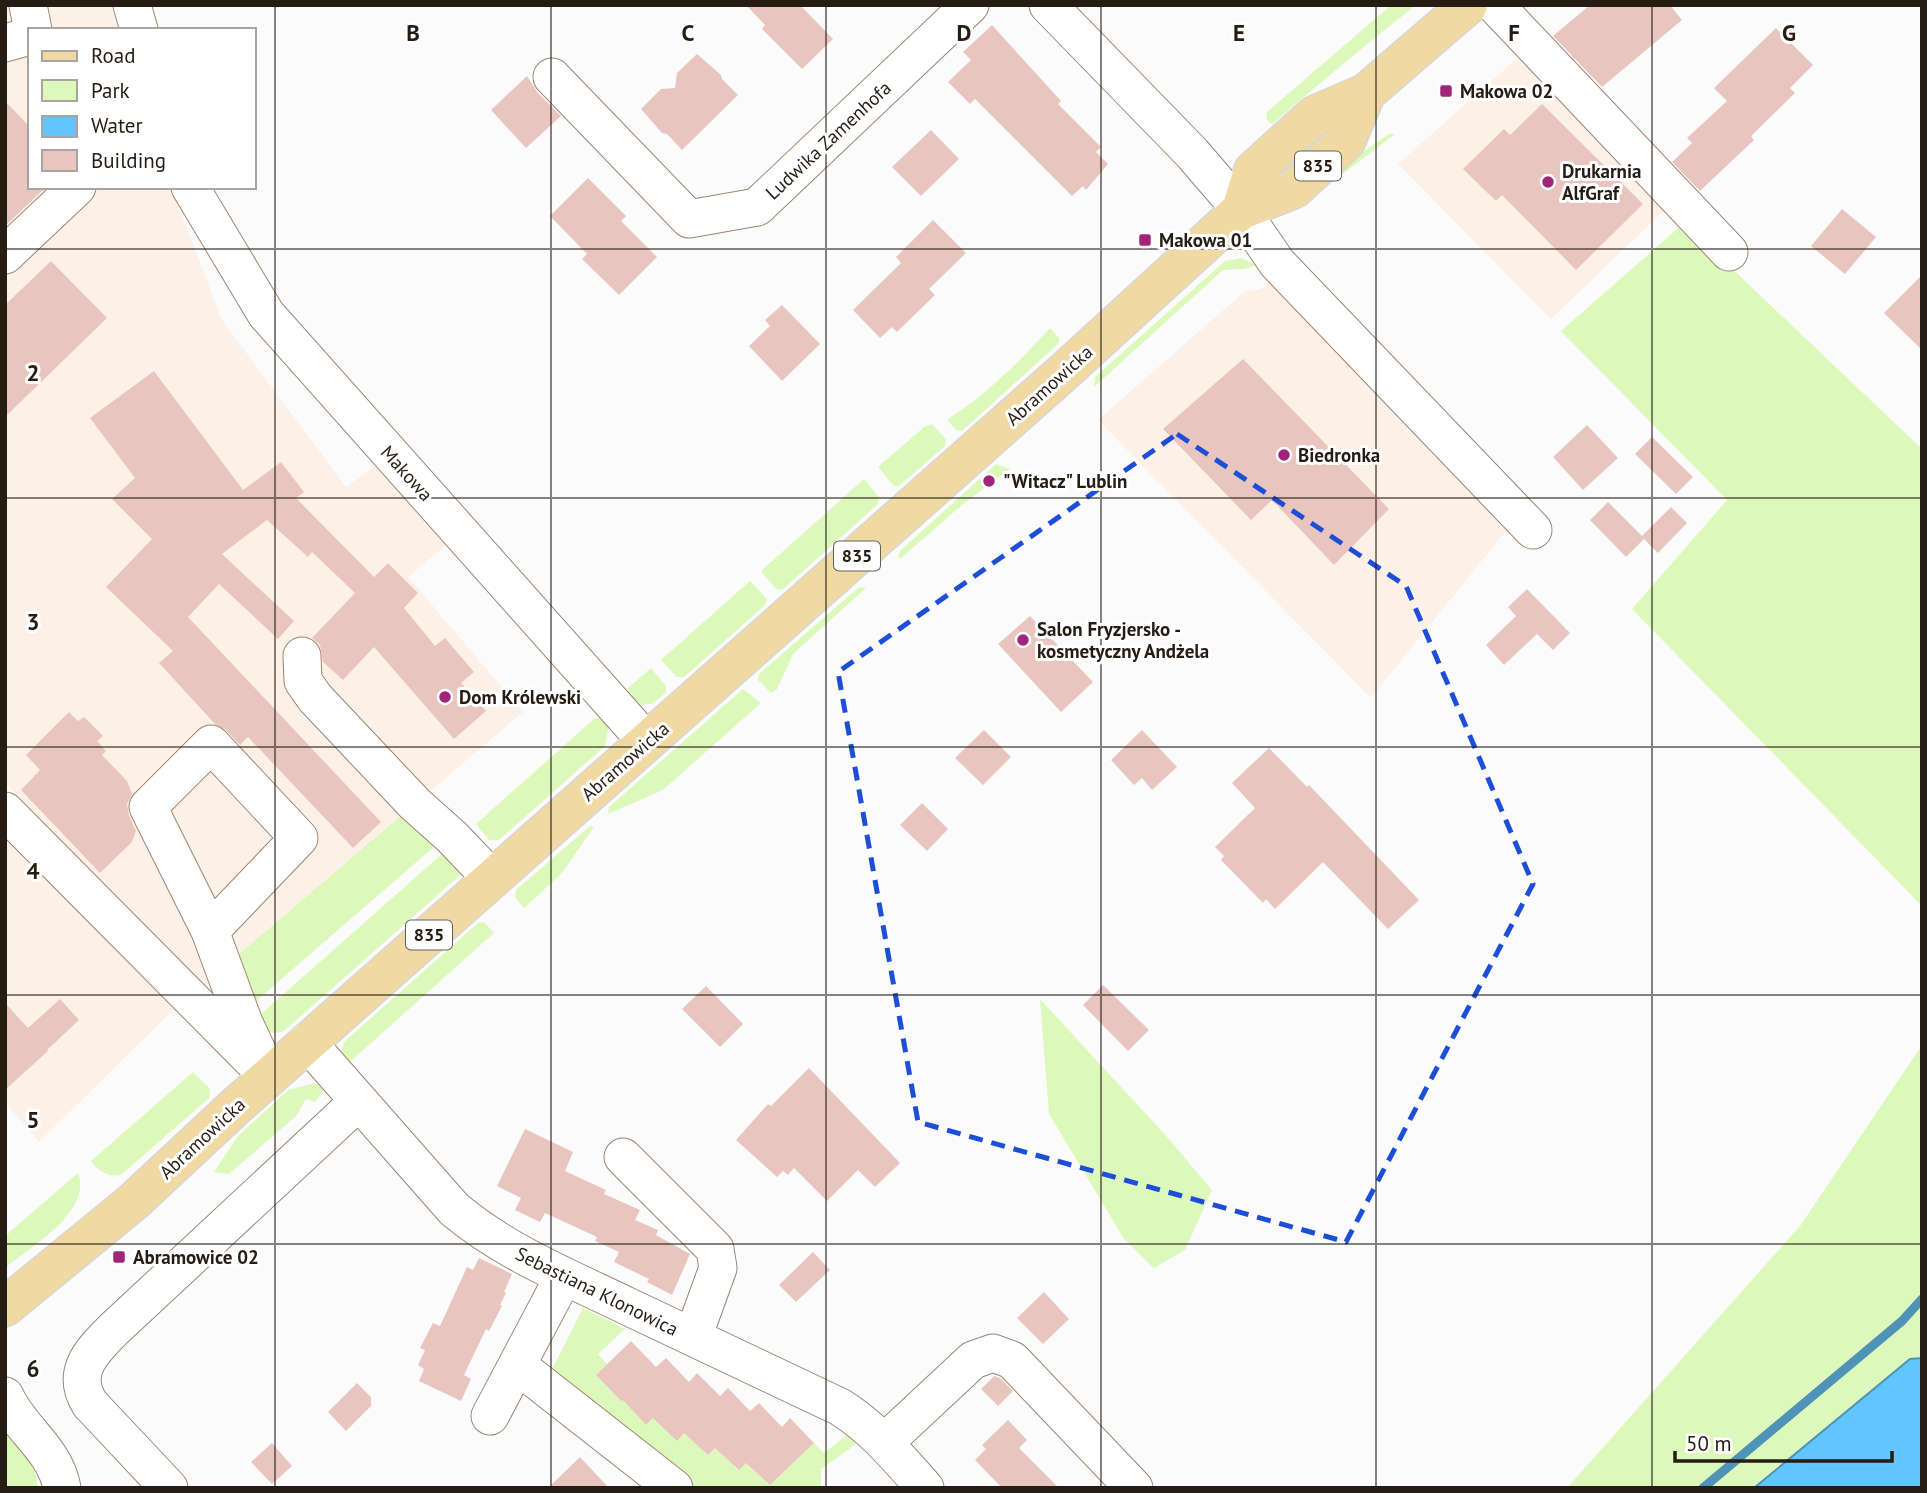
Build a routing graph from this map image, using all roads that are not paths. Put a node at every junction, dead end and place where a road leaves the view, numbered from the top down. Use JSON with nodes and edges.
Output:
{"nodes":[{"id":1,"x":28,"y":5,"type":"edge"},
{"id":2,"x":132,"y":5,"type":"edge"},
{"id":3,"x":970,"y":5,"type":"edge"},
{"id":4,"x":1048,"y":5,"type":"edge"},
{"id":5,"x":1468,"y":5,"type":"edge"},
{"id":6,"x":1494,"y":5,"type":"edge"},
{"id":7,"x":33,"y":28,"type":"edge"},
{"id":8,"x":138,"y":28,"type":"edge"},
{"id":9,"x":28,"y":37,"type":"edge"},
{"id":10,"x":5,"y":43,"type":"edge"},
{"id":11,"x":552,"y":77,"type":"dead end"},
{"id":12,"x":75,"y":189,"type":"edge"},
{"id":13,"x":191,"y":189,"type":"edge"},
{"id":14,"x":1241,"y":210,"type":"junction"},
{"id":15,"x":1729,"y":252,"type":"dead end"},
{"id":16,"x":5,"y":255,"type":"edge"},
{"id":17,"x":1533,"y":530,"type":"dead end"},
{"id":18,"x":302,"y":656,"type":"dead end"},
{"id":19,"x":648,"y":742,"type":"junction"},
{"id":20,"x":5,"y":811,"type":"edge"},
{"id":21,"x":492,"y":879,"type":"junction"},
{"id":22,"x":210,"y":931,"type":"junction"},
{"id":23,"x":307,"y":1042,"type":"junction"},
{"id":24,"x":269,"y":1077,"type":"junction"},
{"id":25,"x":359,"y":1101,"type":"junction"},
{"id":26,"x":622,"y":1157,"type":"dead end"},
{"id":27,"x":564,"y":1276,"type":"junction"},
{"id":28,"x":5,"y":1307,"type":"edge"},
{"id":29,"x":693,"y":1337,"type":"junction"},
{"id":30,"x":517,"y":1365,"type":"junction"},
{"id":31,"x":5,"y":1396,"type":"edge"},
{"id":32,"x":489,"y":1416,"type":"dead end"},
{"id":33,"x":884,"y":1443,"type":"junction"},
{"id":34,"x":62,"y":1488,"type":"edge"},
{"id":35,"x":169,"y":1488,"type":"edge"},
{"id":36,"x":674,"y":1488,"type":"edge"},
{"id":37,"x":925,"y":1488,"type":"edge"},
{"id":38,"x":1134,"y":1488,"type":"edge"}],
"edges":[{"from":1,"to":7,"type":"street"},
{"from":2,"to":8,"type":"street"},
{"from":3,"to":11,"type":"street","name":"Ludwika Zamenhofa"},
{"from":4,"to":14,"type":"street"},
{"from":5,"to":14,"type":"main road","number":"835"},
{"from":6,"to":15,"type":"street"},
{"from":9,"to":10,"type":"street"},
{"from":12,"to":16,"type":"street"},
{"from":13,"to":19,"type":"street","name":"Makowa"},
{"from":14,"to":17,"type":"street"},
{"from":14,"to":19,"type":"main road","name":"Abramowicka","number":"835"},
{"from":18,"to":21,"type":"street"},
{"from":19,"to":21,"type":"main road","name":"Abramowicka","number":"835"},
{"from":20,"to":24,"type":"street"},
{"from":21,"to":23,"type":"main road","name":"Abramowicka","number":"835"},
{"from":22,"to":22,"type":"street"},
{"from":22,"to":24,"type":"street"},
{"from":23,"to":24,"type":"main road","name":"Abramowicka","number":"835"},
{"from":23,"to":25,"type":"street","name":"Sebastiana Klonowica"},
{"from":24,"to":28,"type":"main road","name":"Abramowicka","number":"835"},
{"from":25,"to":27,"type":"street","name":"Sebastiana Klonowica"},
{"from":25,"to":35,"type":"street"},
{"from":26,"to":29,"type":"street"},
{"from":27,"to":29,"type":"street","name":"Sebastiana Klonowica"},
{"from":27,"to":30,"type":"street"},
{"from":29,"to":33,"type":"street","name":"Sebastiana Klonowica"},
{"from":30,"to":32,"type":"street"},
{"from":30,"to":36,"type":"street"},
{"from":31,"to":34,"type":"street"},
{"from":33,"to":37,"type":"street","name":"Sebastiana Klonowica"},
{"from":33,"to":38,"type":"street"}]}
